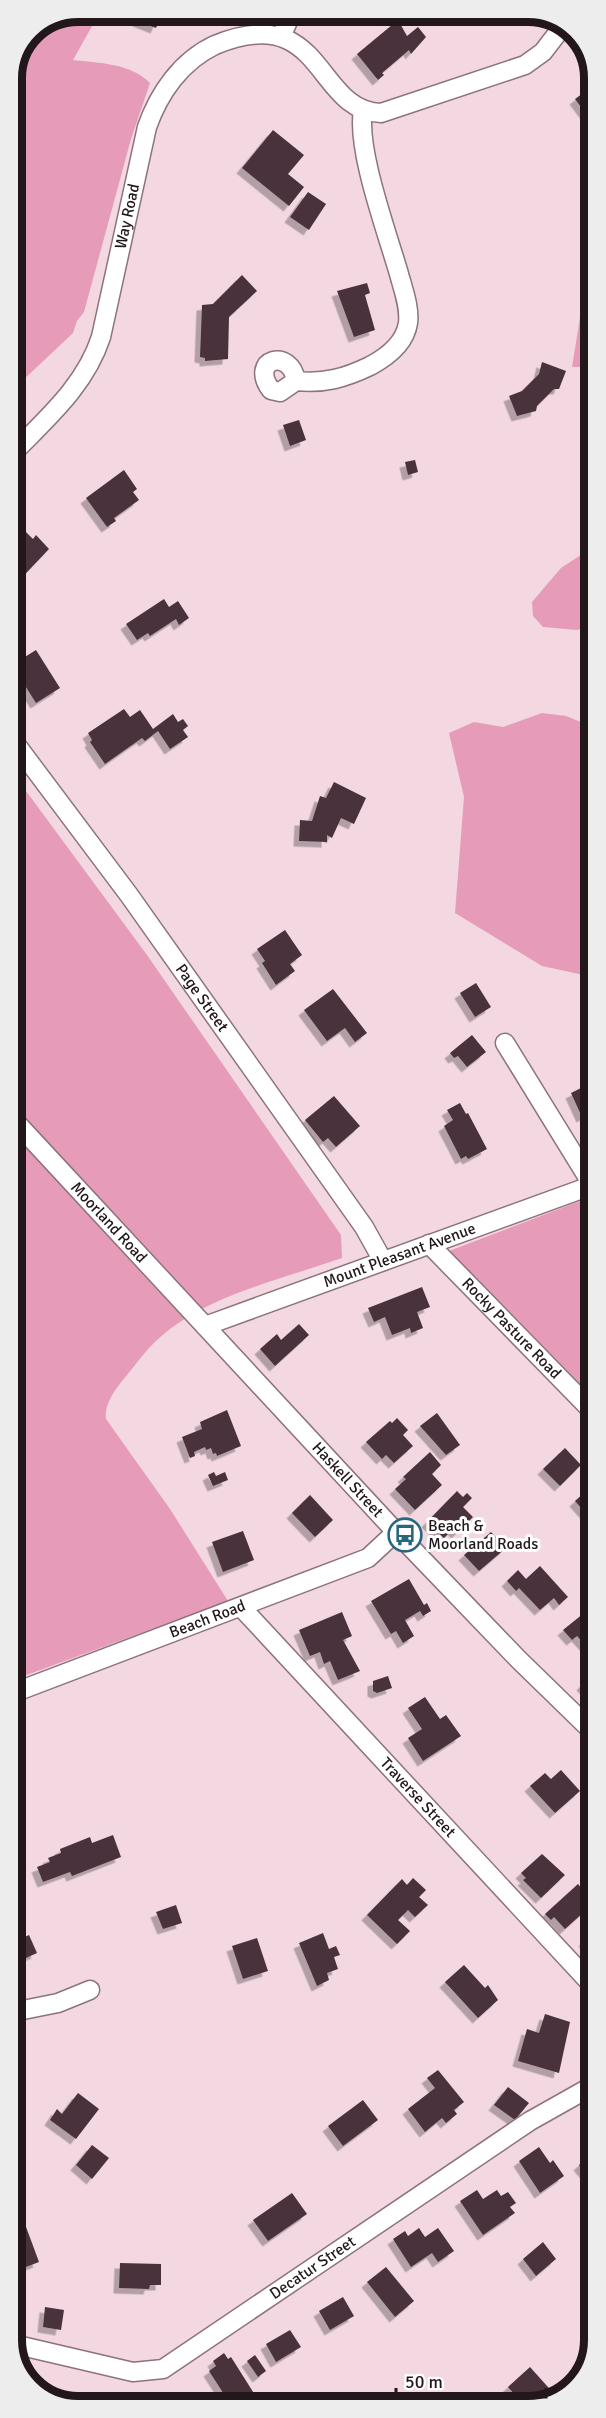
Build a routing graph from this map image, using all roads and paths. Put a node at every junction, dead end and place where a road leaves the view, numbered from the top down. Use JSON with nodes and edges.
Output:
{"nodes":[{"id":1,"x":287,"y":22,"type":"edge"},
{"id":2,"x":559,"y":32,"type":"edge"},
{"id":3,"x":282,"y":35,"type":"junction"},
{"id":4,"x":363,"y":110,"type":"junction"},
{"id":5,"x":296,"y":381,"type":"dead end"},
{"id":6,"x":22,"y":443,"type":"edge"},
{"id":7,"x":22,"y":752,"type":"edge"},
{"id":8,"x":504,"y":1043,"type":"dead end"},
{"id":9,"x":22,"y":1129,"type":"edge"},
{"id":10,"x":584,"y":1172,"type":"edge"},
{"id":11,"x":584,"y":1189,"type":"edge"},
{"id":12,"x":429,"y":1244,"type":"junction"},
{"id":13,"x":383,"y":1261,"type":"junction"},
{"id":14,"x":205,"y":1326,"type":"junction"},
{"id":15,"x":584,"y":1403,"type":"edge"},
{"id":16,"x":396,"y":1532,"type":"junction"},
{"id":17,"x":241,"y":1607,"type":"junction"},
{"id":18,"x":22,"y":1690,"type":"edge"},
{"id":19,"x":584,"y":1723,"type":"edge"},
{"id":20,"x":584,"y":1976,"type":"edge"},
{"id":21,"x":90,"y":1990,"type":"dead end"},
{"id":22,"x":22,"y":2010,"type":"edge"},
{"id":23,"x":584,"y":2091,"type":"edge"},
{"id":24,"x":23,"y":2346,"type":"edge"}],
"edges":[{"from":1,"to":3,"type":"street"},
{"from":2,"to":4,"type":"street"},
{"from":3,"to":4,"type":"street","name":"Way Road"},
{"from":3,"to":6,"type":"street","name":"Way Road"},
{"from":4,"to":5,"type":"street"},
{"from":7,"to":13,"type":"street","name":"Page Street"},
{"from":8,"to":10,"type":"street"},
{"from":9,"to":14,"type":"street","name":"Moorland Road"},
{"from":11,"to":12,"type":"street","name":"Mount Pleasant Avenue"},
{"from":12,"to":13,"type":"street","name":"Mount Pleasant Avenue"},
{"from":12,"to":15,"type":"street","name":"Rocky Pasture Road"},
{"from":13,"to":14,"type":"street","name":"Mount Pleasant Avenue"},
{"from":14,"to":16,"type":"street","name":"Haskell Street"},
{"from":16,"to":17,"type":"street","name":"Beach Road"},
{"from":16,"to":19,"type":"street","name":"Haskell Street"},
{"from":17,"to":18,"type":"street","name":"Beach Road"},
{"from":17,"to":20,"type":"street","name":"Traverse Street"},
{"from":21,"to":22,"type":"street"},
{"from":23,"to":24,"type":"street","name":"Decatur Street"}]}
